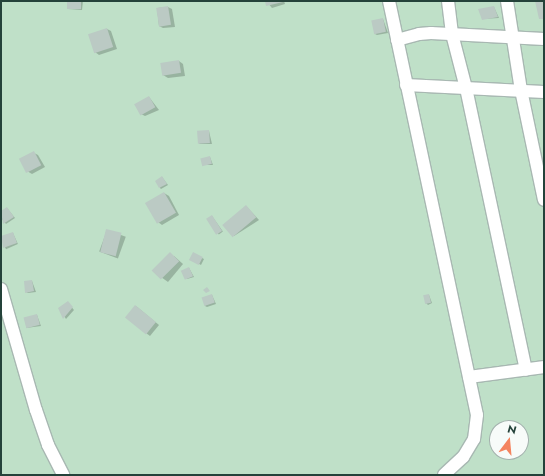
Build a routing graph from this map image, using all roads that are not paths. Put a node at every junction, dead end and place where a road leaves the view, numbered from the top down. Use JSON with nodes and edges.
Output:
{"nodes":[{"id":1,"x":389,"y":1,"type":"edge"},
{"id":2,"x":448,"y":1,"type":"edge"},
{"id":3,"x":506,"y":1,"type":"edge"},
{"id":4,"x":452,"y":34,"type":"junction"},
{"id":5,"x":514,"y":38,"type":"junction"},
{"id":6,"x":544,"y":39,"type":"edge"},
{"id":7,"x":397,"y":40,"type":"junction"},
{"id":8,"x":406,"y":85,"type":"junction"},
{"id":9,"x":466,"y":88,"type":"junction"},
{"id":10,"x":521,"y":90,"type":"junction"},
{"id":11,"x":544,"y":92,"type":"edge"},
{"id":12,"x":538,"y":145,"type":"edge"},
{"id":13,"x":544,"y":200,"type":"edge"},
{"id":14,"x":1,"y":289,"type":"edge"},
{"id":15,"x":544,"y":367,"type":"edge"},
{"id":16,"x":526,"y":370,"type":"junction"},
{"id":17,"x":469,"y":377,"type":"junction"},
{"id":18,"x":63,"y":475,"type":"edge"},
{"id":19,"x":444,"y":475,"type":"edge"}],
"edges":[{"from":1,"to":7,"type":"street"},
{"from":2,"to":4,"type":"street"},
{"from":3,"to":5,"type":"street"},
{"from":4,"to":5,"type":"street"},
{"from":4,"to":7,"type":"street"},
{"from":4,"to":9,"type":"street"},
{"from":5,"to":6,"type":"street"},
{"from":5,"to":10,"type":"street"},
{"from":7,"to":8,"type":"street"},
{"from":8,"to":9,"type":"street"},
{"from":8,"to":17,"type":"street"},
{"from":9,"to":10,"type":"street"},
{"from":9,"to":16,"type":"street"},
{"from":10,"to":11,"type":"street"},
{"from":10,"to":12,"type":"street"},
{"from":12,"to":13,"type":"street"},
{"from":14,"to":18,"type":"street"},
{"from":15,"to":16,"type":"street"},
{"from":16,"to":17,"type":"street"},
{"from":17,"to":19,"type":"street"}]}
